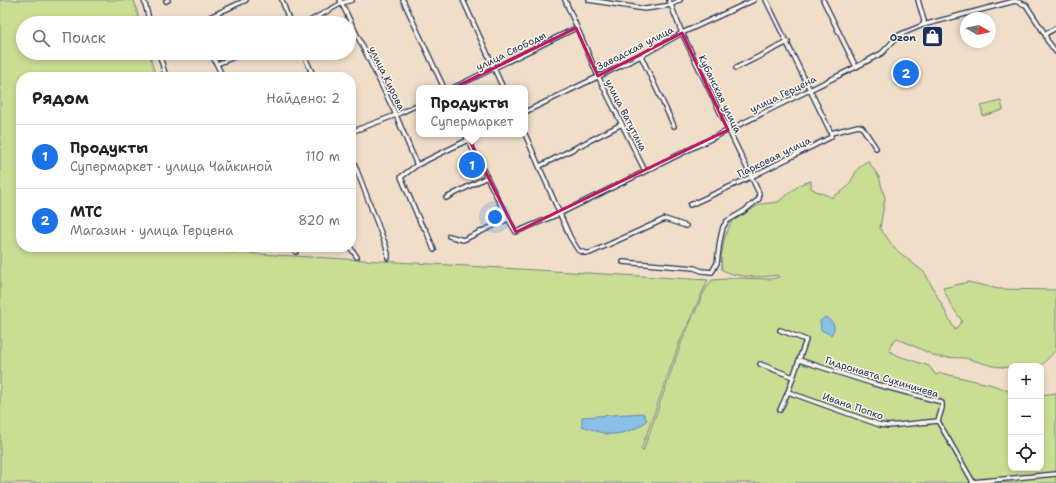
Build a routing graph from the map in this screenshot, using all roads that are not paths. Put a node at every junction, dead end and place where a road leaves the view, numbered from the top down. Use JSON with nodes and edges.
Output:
{"nodes":[{"id":1,"x":144,"y":0,"type":"edge"},
{"id":2,"x":246,"y":0,"type":"edge"},
{"id":3,"x":282,"y":0,"type":"edge"},
{"id":4,"x":352,"y":0,"type":"edge"},
{"id":5,"x":403,"y":0,"type":"edge"},
{"id":6,"x":463,"y":0,"type":"edge"},
{"id":7,"x":565,"y":0,"type":"edge"},
{"id":8,"x":589,"y":0,"type":"edge"},
{"id":9,"x":669,"y":0,"type":"edge"},
{"id":10,"x":680,"y":0,"type":"edge"},
{"id":11,"x":754,"y":0,"type":"edge"},
{"id":12,"x":766,"y":0,"type":"edge"},
{"id":13,"x":824,"y":0,"type":"edge"},
{"id":14,"x":918,"y":0,"type":"edge"},
{"id":15,"x":341,"y":2,"type":"edge"},
{"id":16,"x":671,"y":5,"type":"junction"},
{"id":17,"x":148,"y":16,"type":"edge"},
{"id":18,"x":212,"y":16,"type":"edge"},
{"id":19,"x":288,"y":16,"type":"edge"},
{"id":20,"x":318,"y":16,"type":"edge"},
{"id":21,"x":348,"y":16,"type":"edge"},
{"id":22,"x":923,"y":25,"type":"junction"},
{"id":23,"x":576,"y":28,"type":"junction"},
{"id":24,"x":1056,"y":28,"type":"edge"},
{"id":25,"x":356,"y":33,"type":"edge"},
{"id":26,"x":682,"y":33,"type":"junction"},
{"id":27,"x":1045,"y":34,"type":"junction"},
{"id":28,"x":788,"y":42,"type":"junction"},
{"id":29,"x":1056,"y":52,"type":"edge"},
{"id":30,"x":641,"y":56,"type":"junction"},
{"id":31,"x":161,"y":60,"type":"edge"},
{"id":32,"x":215,"y":60,"type":"edge"},
{"id":33,"x":227,"y":60,"type":"edge"},
{"id":34,"x":306,"y":60,"type":"edge"},
{"id":35,"x":217,"y":64,"type":"junction"},
{"id":36,"x":856,"y":67,"type":"junction"},
{"id":37,"x":736,"y":68,"type":"dead end"},
{"id":38,"x":494,"y":69,"type":"junction"},
{"id":39,"x":165,"y":72,"type":"edge"},
{"id":40,"x":221,"y":72,"type":"edge"},
{"id":41,"x":311,"y":72,"type":"edge"},
{"id":42,"x":598,"y":76,"type":"junction"},
{"id":43,"x":443,"y":85,"type":"edge"},
{"id":44,"x":459,"y":85,"type":"edge"},
{"id":45,"x":502,"y":85,"type":"edge"},
{"id":46,"x":810,"y":89,"type":"junction"},
{"id":47,"x":416,"y":105,"type":"edge"},
{"id":48,"x":528,"y":111,"type":"edge"},
{"id":49,"x":396,"y":115,"type":"junction"},
{"id":50,"x":622,"y":124,"type":"junction"},
{"id":51,"x":674,"y":126,"type":"dead end"},
{"id":52,"x":356,"y":130,"type":"edge"},
{"id":53,"x":728,"y":130,"type":"junction"},
{"id":54,"x":831,"y":133,"type":"junction"},
{"id":55,"x":466,"y":137,"type":"edge"},
{"id":56,"x":474,"y":137,"type":"edge"},
{"id":57,"x":526,"y":137,"type":"edge"},
{"id":58,"x":468,"y":140,"type":"junction"},
{"id":59,"x":876,"y":148,"type":"dead end"},
{"id":60,"x":417,"y":165,"type":"junction"},
{"id":61,"x":540,"y":166,"type":"junction"},
{"id":62,"x":356,"y":168,"type":"edge"},
{"id":63,"x":645,"y":171,"type":"junction"},
{"id":64,"x":487,"y":176,"type":"junction"},
{"id":65,"x":751,"y":177,"type":"junction"},
{"id":66,"x":446,"y":198,"type":"dead end"},
{"id":67,"x":690,"y":205,"type":"dead end"},
{"id":68,"x":559,"y":214,"type":"junction"},
{"id":69,"x":508,"y":219,"type":"junction"},
{"id":70,"x":686,"y":226,"type":"dead end"},
{"id":71,"x":449,"y":236,"type":"dead end"},
{"id":72,"x":434,"y":250,"type":"dead end"},
{"id":73,"x":354,"y":252,"type":"edge"},
{"id":74,"x":357,"y":257,"type":"dead end"},
{"id":75,"x":388,"y":258,"type":"dead end"},
{"id":76,"x":623,"y":262,"type":"dead end"},
{"id":77,"x":780,"y":330,"type":"dead end"},
{"id":78,"x":800,"y":360,"type":"junction"},
{"id":79,"x":760,"y":364,"type":"dead end"},
{"id":80,"x":793,"y":376,"type":"junction"},
{"id":81,"x":788,"y":392,"type":"junction"},
{"id":82,"x":780,"y":410,"type":"dead end"},
{"id":83,"x":938,"y":421,"type":"junction"},
{"id":84,"x":1056,"y":474,"type":"edge"},
{"id":85,"x":1018,"y":478,"type":"junction"},
{"id":86,"x":973,"y":482,"type":"edge"},
{"id":87,"x":1020,"y":483,"type":"edge"}],
"edges":[{"from":1,"to":17,"type":"street"},
{"from":2,"to":18,"type":"street"},
{"from":3,"to":19,"type":"street"},
{"from":4,"to":15,"type":"street"},
{"from":5,"to":43,"type":"street"},
{"from":6,"to":38,"type":"street"},
{"from":7,"to":23,"type":"street","name":"улица Ватутина"},
{"from":8,"to":16,"type":"street"},
{"from":9,"to":16,"type":"street","name":"Кубанская улица"},
{"from":10,"to":16,"type":"street"},
{"from":11,"to":26,"type":"street","name":"Заводская улица"},
{"from":12,"to":28,"type":"street"},
{"from":13,"to":36,"type":"street"},
{"from":14,"to":22,"type":"street"},
{"from":15,"to":20,"type":"street"},
{"from":15,"to":21,"type":"street","name":"улица Кирова"},
{"from":16,"to":26,"type":"street","name":"Кубанская улица"},
{"from":22,"to":27,"type":"street","name":"улица Герцена"},
{"from":22,"to":36,"type":"street","name":"улица Герцена"},
{"from":23,"to":38,"type":"street","name":"улица Свободы"},
{"from":23,"to":42,"type":"street","name":"улица Ватутина"},
{"from":24,"to":27,"type":"street"},
{"from":25,"to":49,"type":"street","name":"улица Кирова"},
{"from":26,"to":30,"type":"street","name":"Заводская улица"},
{"from":26,"to":53,"type":"street","name":"Кубанская улица"},
{"from":27,"to":29,"type":"street","name":"улица Герцена"},
{"from":28,"to":37,"type":"street"},
{"from":28,"to":46,"type":"street"},
{"from":30,"to":42,"type":"street","name":"Заводская улица"},
{"from":30,"to":51,"type":"street"},
{"from":31,"to":39,"type":"street"},
{"from":32,"to":35,"type":"street"},
{"from":33,"to":35,"type":"street"},
{"from":34,"to":41,"type":"street"},
{"from":35,"to":40,"type":"street"},
{"from":36,"to":46,"type":"street","name":"улица Герцена"},
{"from":38,"to":44,"type":"street","name":"улица Свободы"},
{"from":38,"to":45,"type":"street"},
{"from":42,"to":48,"type":"street","name":"Заводская улица"},
{"from":42,"to":50,"type":"street","name":"улица Ватутина"},
{"from":46,"to":53,"type":"street","name":"улица Герцена"},
{"from":46,"to":54,"type":"street"},
{"from":47,"to":49,"type":"street"},
{"from":49,"to":52,"type":"street"},
{"from":49,"to":60,"type":"street","name":"улица Кирова"},
{"from":50,"to":61,"type":"street"},
{"from":50,"to":63,"type":"street","name":"улица Ватутина"},
{"from":53,"to":63,"type":"street","name":"улица Герцена"},
{"from":53,"to":65,"type":"street","name":"Кубанская улица"},
{"from":54,"to":59,"type":"street","name":"Парковая улица"},
{"from":54,"to":65,"type":"street","name":"Парковая улица"},
{"from":55,"to":58,"type":"street"},
{"from":56,"to":58,"type":"street"},
{"from":57,"to":61,"type":"street"},
{"from":58,"to":60,"type":"street"},
{"from":58,"to":64,"type":"street"},
{"from":60,"to":72,"type":"street"},
{"from":61,"to":68,"type":"street"},
{"from":62,"to":75,"type":"street"},
{"from":63,"to":68,"type":"street","name":"улица Герцена"},
{"from":64,"to":66,"type":"street"},
{"from":64,"to":69,"type":"street"},
{"from":65,"to":67,"type":"street","name":"Парковая улица"},
{"from":65,"to":76,"type":"street","name":"Кубанская улица"},
{"from":68,"to":69,"type":"street","name":"улица Герцена"},
{"from":68,"to":70,"type":"street"},
{"from":69,"to":71,"type":"street"},
{"from":73,"to":74,"type":"street"},
{"from":77,"to":78,"type":"street"},
{"from":78,"to":80,"type":"street"},
{"from":78,"to":83,"type":"street","name":"Гидронавта Сухиничева"},
{"from":79,"to":80,"type":"street"},
{"from":80,"to":81,"type":"street"},
{"from":81,"to":82,"type":"street"},
{"from":81,"to":83,"type":"street","name":"Ивана Попко"},
{"from":83,"to":86,"type":"street"},
{"from":84,"to":85,"type":"street"},
{"from":85,"to":86,"type":"street"},
{"from":85,"to":87,"type":"street"}]}
